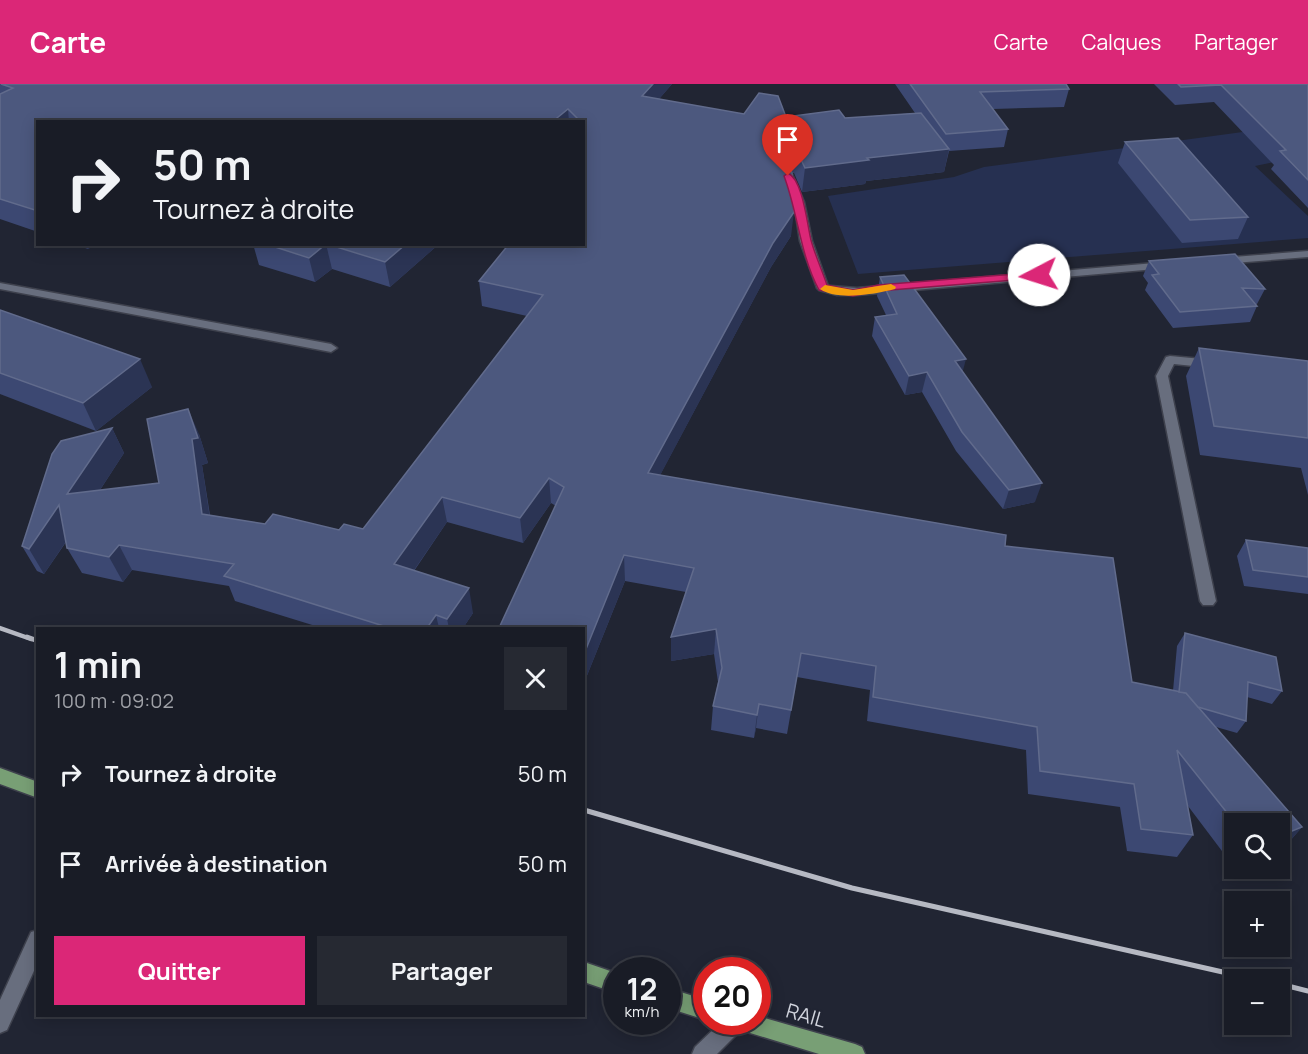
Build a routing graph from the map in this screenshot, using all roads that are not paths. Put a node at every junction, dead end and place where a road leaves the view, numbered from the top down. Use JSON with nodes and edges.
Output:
{"nodes":[{"id":1,"x":788,"y":176,"type":"edge"},
{"id":2,"x":1308,"y":254,"type":"edge"},
{"id":3,"x":1209,"y":262,"type":"edge"},
{"id":4,"x":1176,"y":264,"type":"edge"},
{"id":5,"x":0,"y":286,"type":"edge"},
{"id":6,"x":332,"y":348,"type":"dead end"},
{"id":7,"x":1222,"y":365,"type":"edge"},
{"id":8,"x":1208,"y":600,"type":"dead end"},
{"id":9,"x":0,"y":776,"type":"edge"},
{"id":10,"x":36,"y":789,"type":"edge"},
{"id":11,"x":36,"y":943,"type":"edge"},
{"id":12,"x":585,"y":972,"type":"edge"},
{"id":13,"x":603,"y":978,"type":"edge"},
{"id":14,"x":0,"y":1023,"type":"edge"},
{"id":15,"x":771,"y":1030,"type":"edge"},
{"id":16,"x":722,"y":1035,"type":"edge"},
{"id":17,"x":702,"y":1054,"type":"edge"},
{"id":18,"x":855,"y":1054,"type":"edge"}],
"edges":[{"from":1,"to":4,"type":"lane"},
{"from":2,"to":3,"type":"lane"},
{"from":5,"to":6,"type":"lane"},
{"from":7,"to":8,"type":"lane"},
{"from":9,"to":10,"type":"main road"},
{"from":11,"to":14,"type":"lane"},
{"from":12,"to":13,"type":"main road"},
{"from":15,"to":18,"type":"main road","name":"RAIL"},
{"from":16,"to":17,"type":"lane"}]}
